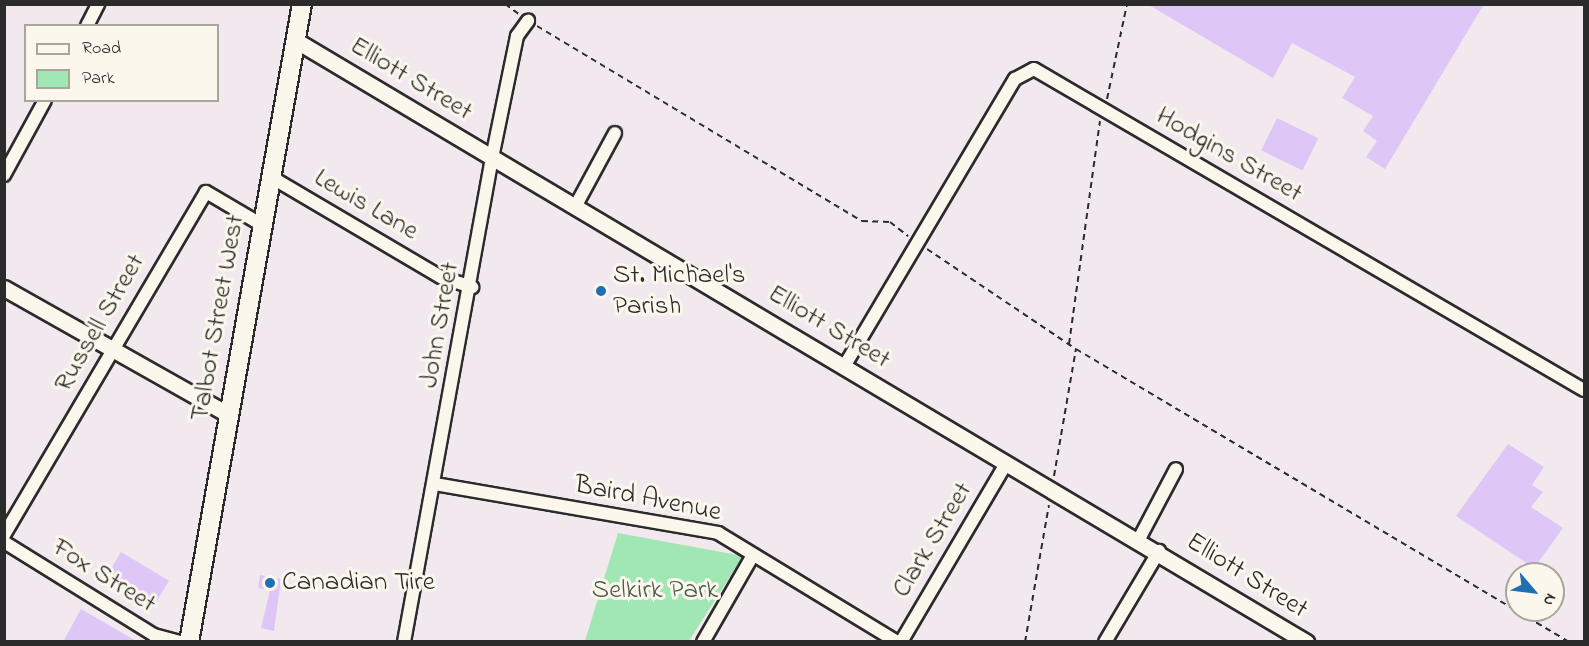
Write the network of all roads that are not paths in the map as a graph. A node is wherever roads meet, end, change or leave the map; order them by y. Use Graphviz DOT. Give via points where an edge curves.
graph roads {
  1 [pos="98,4"];
  2 [pos="302,4"];
  3 [pos="528,21"];
  4 [pos="88,24"];
  5 [pos="295,40"];
  6 [pos="44,102"];
  7 [pos="615,133"];
  8 [pos="492,158"];
  9 [pos="4,175"];
  10 [pos="271,177"];
  11 [pos="575,207"];
  12 [pos="262,225"];
  13 [pos="472,287"];
  14 [pos="4,288"];
  15 [pos="112,349"];
  16 [pos="845,365"];
  17 [pos="1584,390"];
  18 [pos="228,414"];
  19 [pos="1006,464"];
  20 [pos="1176,470"];
  21 [pos="435,484"];
  22 [pos="4,535"];
  23 [pos="1139,539"];
  24 [pos="4,542"];
  25 [pos="1159,551"];
  26 [pos="753,555"];
  27 [pos="152,638"];
  28 [pos="181,642"];
  29 [pos="189,642"];
  30 [pos="404,642"];
  31 [pos="703,642"];
  32 [pos="899,642"];
  33 [pos="1105,642"];
  34 [pos="1306,642"];
  1 -- 4 [label="street"];
  2 -- 5 [label="main road, Talbot Street West"];
  3 -- 8 [label="street, John Street" via="517,36"];
  5 -- 8 [label="street, Elliott Street"];
  5 -- 10 [label="main road, Talbot Street West"];
  6 -- 9 [label="street"];
  7 -- 11 [label="street"];
  8 -- 11 [label="street, Elliott Street"];
  8 -- 13 [label="street, John Street"];
  10 -- 12 [label="main road, Talbot Street West"];
  10 -- 13 [label="street, Lewis Lane" via="441,277"];
  11 -- 16 [label="street, Elliott Street"];
  12 -- 15 [label="street, Russell Street" via="206,192"];
  12 -- 18 [label="main road, Talbot Street West"];
  13 -- 21 [label="street, John Street"];
  14 -- 15 [label="street"];
  15 -- 18 [label="street"];
  15 -- 22 [label="street, Russell Street"];
  16 -- 17 [label="street, Hodgins Street" via="1023,71 1034,69 1061,80 1105,112"];
  16 -- 19 [label="street, Elliott Street"];
  18 -- 29 [label="main road, Talbot Street West"];
  19 -- 23 [label="street, Elliott Street"];
  19 -- 32 [label="street, Clark Street"];
  20 -- 23 [label="street"];
  21 -- 26 [label="street, Baird Avenue" via="718,533"];
  21 -- 30 [label="street, John Street"];
  23 -- 25 [label="street, Elliott Street"];
  24 -- 27 [label="street, Fox Street"];
  25 -- 33 [label="street"];
  25 -- 34 [label="street, Elliott Street"];
  26 -- 31 [label="street"];
  26 -- 32 [label="street, Baird Avenue"];
  27 -- 28 [label="street, Fox Street"];
}
